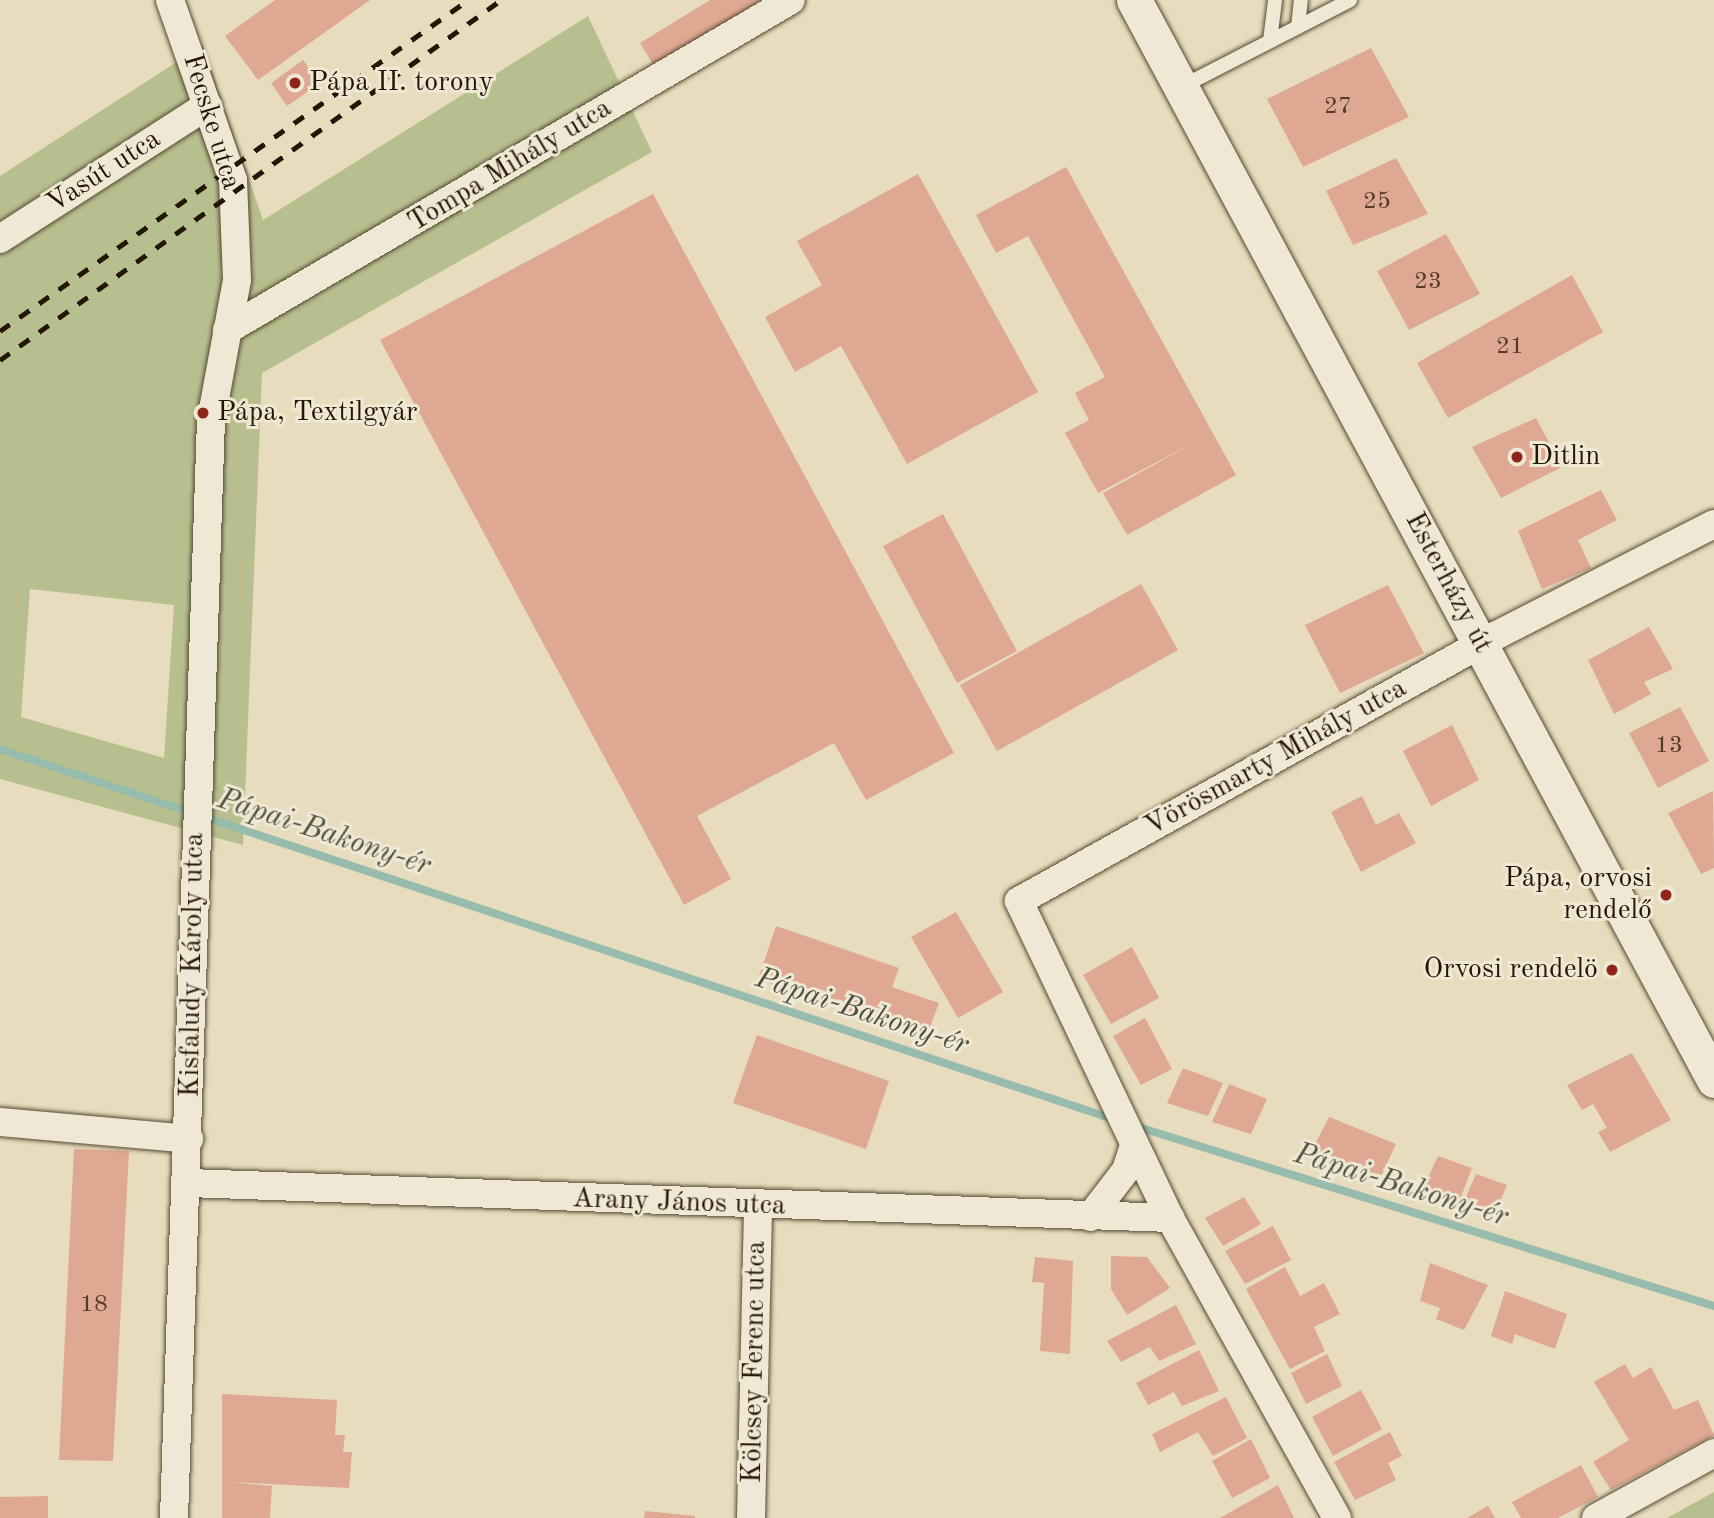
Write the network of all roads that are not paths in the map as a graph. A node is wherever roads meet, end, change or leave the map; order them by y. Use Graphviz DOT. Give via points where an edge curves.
graph roads {
  1 [pos="170,0"];
  2 [pos="791,0"];
  3 [pos="1134,0"];
  4 [pos="1275,0"];
  5 [pos="1301,0"];
  6 [pos="1350,0"];
  7 [pos="1323,7"];
  8 [pos="1298,27"];
  9 [pos="1270,41"];
  10 [pos="1181,87"];
  11 [pos="208,104"];
  12 [pos="0,239"];
  13 [pos="227,330"];
  14 [pos="1714,524"];
  15 [pos="1480,644"];
  16 [pos="1714,1080"];
  17 [pos="0,1122"];
  18 [pos="189,1139"];
  19 [pos="1134,1146"];
  20 [pos="188,1183"];
  21 [pos="758,1206"];
  22 [pos="1090,1217"];
  23 [pos="1170,1218"];
  24 [pos="1714,1452"];
  25 [pos="174,1518"];
  26 [pos="751,1518"];
  27 [pos="1337,1518"];
  28 [pos="1596,1518"];
  1 -- 11 [label="street, Fecske utca"];
  2 -- 13 [label="street, Tompa Mihály utca"];
  3 -- 10 [label="street, Esterházy út"];
  4 -- 9 [label="lane"];
  5 -- 8 [label="lane"];
  6 -- 7 [label="lane"];
  7 -- 8 [label="lane"];
  8 -- 9 [label="lane"];
  9 -- 10 [label="lane"];
  10 -- 15 [label="street, Esterházy út"];
  11 -- 12 [label="street, Vasút utca"];
  11 -- 13 [label="street, Fecske utca" via="235,190 237,280"];
  13 -- 18 [label="street, Kisfaludy Károly utca" via="211,420"];
  14 -- 15 [label="street, Vörösmarty Mihály utca"];
  15 -- 16 [label="street, Esterházy út"];
  15 -- 19 [label="street, Vörösmarty Mihály utca" via="1019,901"];
  17 -- 18 [label="street"];
  18 -- 20 [label="street, Kisfaludy Károly utca"];
  19 -- 22 [label="street" via="1126,1170"];
  19 -- 23 [label="street"];
  20 -- 21 [label="street, Arany János utca"];
  20 -- 25 [label="street, Kisfaludy Károly utca"];
  21 -- 22 [label="street, Arany János utca"];
  21 -- 26 [label="street, Kölcsey Ferenc utca"];
  22 -- 23 [label="street, Arany János utca"];
  23 -- 27 [label="street"];
  24 -- 28 [label="street"];
}
